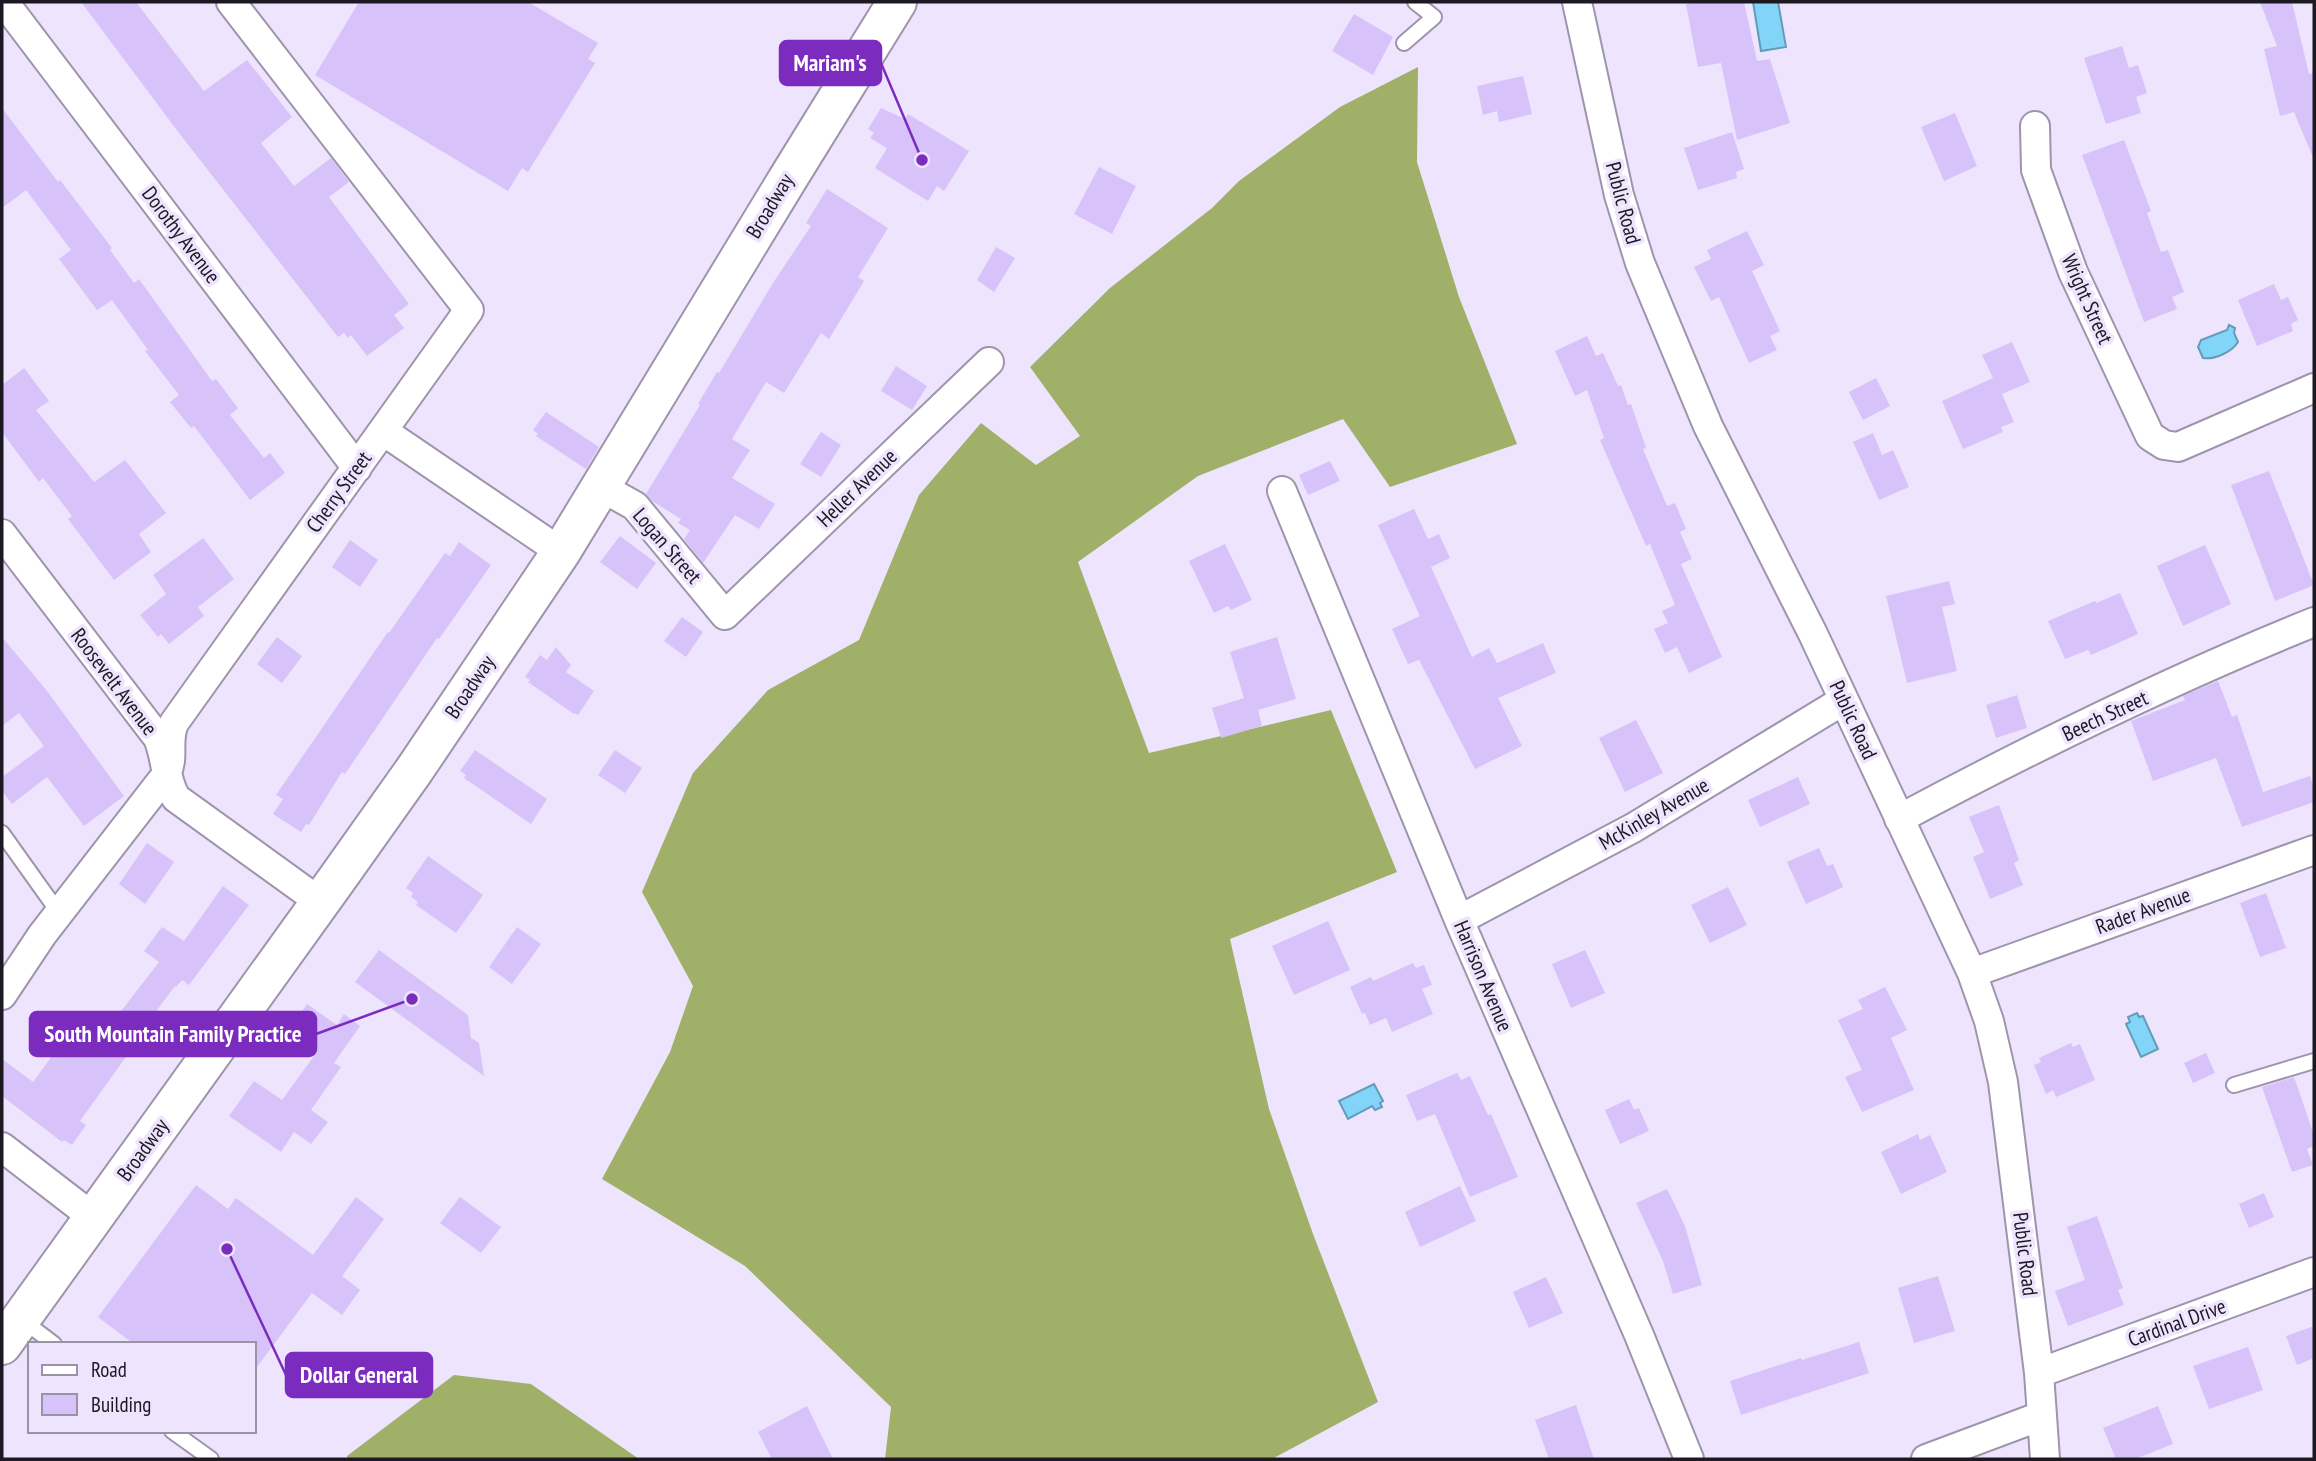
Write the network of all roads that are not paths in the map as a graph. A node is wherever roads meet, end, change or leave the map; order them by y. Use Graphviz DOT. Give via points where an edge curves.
graph roads {
  1 [pos="4,2"];
  2 [pos="231,2"];
  3 [pos="897,2"];
  4 [pos="1415,2"];
  5 [pos="1577,2"];
  6 [pos="1404,43"];
  7 [pos="2035,127"];
  8 [pos="989,362"];
  9 [pos="2314,388"];
  10 [pos="383,431"];
  11 [pos="357,468"];
  12 [pos="601,487"];
  13 [pos="1282,491"];
  14 [pos="2,534"];
  15 [pos="561,552"];
  16 [pos="725,615"];
  17 [pos="2314,622"];
  18 [pos="1844,700"];
  19 [pos="166,775"];
  20 [pos="1899,819"];
  21 [pos="2,833"];
  22 [pos="2314,850"];
  23 [pos="320,902"];
  24 [pos="59,913"];
  25 [pos="1459,920"];
  26 [pos="1972,972"];
  27 [pos="2,995"];
  28 [pos="2314,1061"];
  29 [pos="2234,1085"];
  30 [pos="2,1147"];
  31 [pos="94,1218"];
  32 [pos="2314,1272"];
  33 [pos="11,1332"];
  34 [pos="47,1342"];
  35 [pos="2039,1373"];
  36 [pos="2041,1416"];
  37 [pos="175,1433"];
  38 [pos="211,1459"];
  39 [pos="1689,1459"];
  40 [pos="1926,1459"];
  41 [pos="2045,1459"];
  1 -- 11 [label="street, Dorothy Avenue"];
  2 -- 10 [label="street, Cherry Street" via="469,310"];
  3 -- 12 [label="main road, Broadway"];
  4 -- 6 [label="lane" via="1434,17"];
  5 -- 18 [label="street, Public Road" via="1619,195 1640,263 1708,426"];
  7 -- 9 [label="street, Wright Street" via="2036,170 2073,272 2150,436 2178,447"];
  8 -- 16 [label="street, Heller Avenue"];
  10 -- 11 [label="street, Cherry Street"];
  10 -- 15 [label="street"];
  11 -- 19 [label="street, Cherry Street" via="174,723 169,735 172,763"];
  12 -- 15 [label="main road, Broadway"];
  12 -- 16 [label="street, Logan Street" via="635,506"];
  13 -- 25 [label="street, Harrison Avenue"];
  14 -- 19 [label="street, Roosevelt Avenue" via="158,738"];
  15 -- 23 [label="main road, Broadway"];
  17 -- 20 [label="street, Beech Street" via="2017,757"];
  18 -- 20 [label="street, Public Road"];
  18 -- 25 [label="street, McKinley Avenue" via="1633,828"];
  19 -- 23 [label="street, Roosevelt Avenue" via="176,798"];
  19 -- 24 [label="street"];
  20 -- 26 [label="street, Public Road"];
  21 -- 24 [label="lane"];
  22 -- 26 [label="street, Rader Avenue"];
  23 -- 31 [label="main road, Broadway"];
  24 -- 27 [label="street"];
  25 -- 39 [label="street, Harrison Avenue"];
  26 -- 35 [label="street, Public Road" via="2003,1082"];
  28 -- 29 [label="lane"];
  30 -- 31 [label="street"];
  31 -- 33 [label="main road, Broadway"];
  32 -- 35 [label="street, Cardinal Drive"];
  33 -- 34 [label="lane"];
  35 -- 36 [label="street, Public Road"];
  36 -- 40 [label="street"];
  36 -- 41 [label="street, Public Road"];
  37 -- 38 [label="lane"];
}
